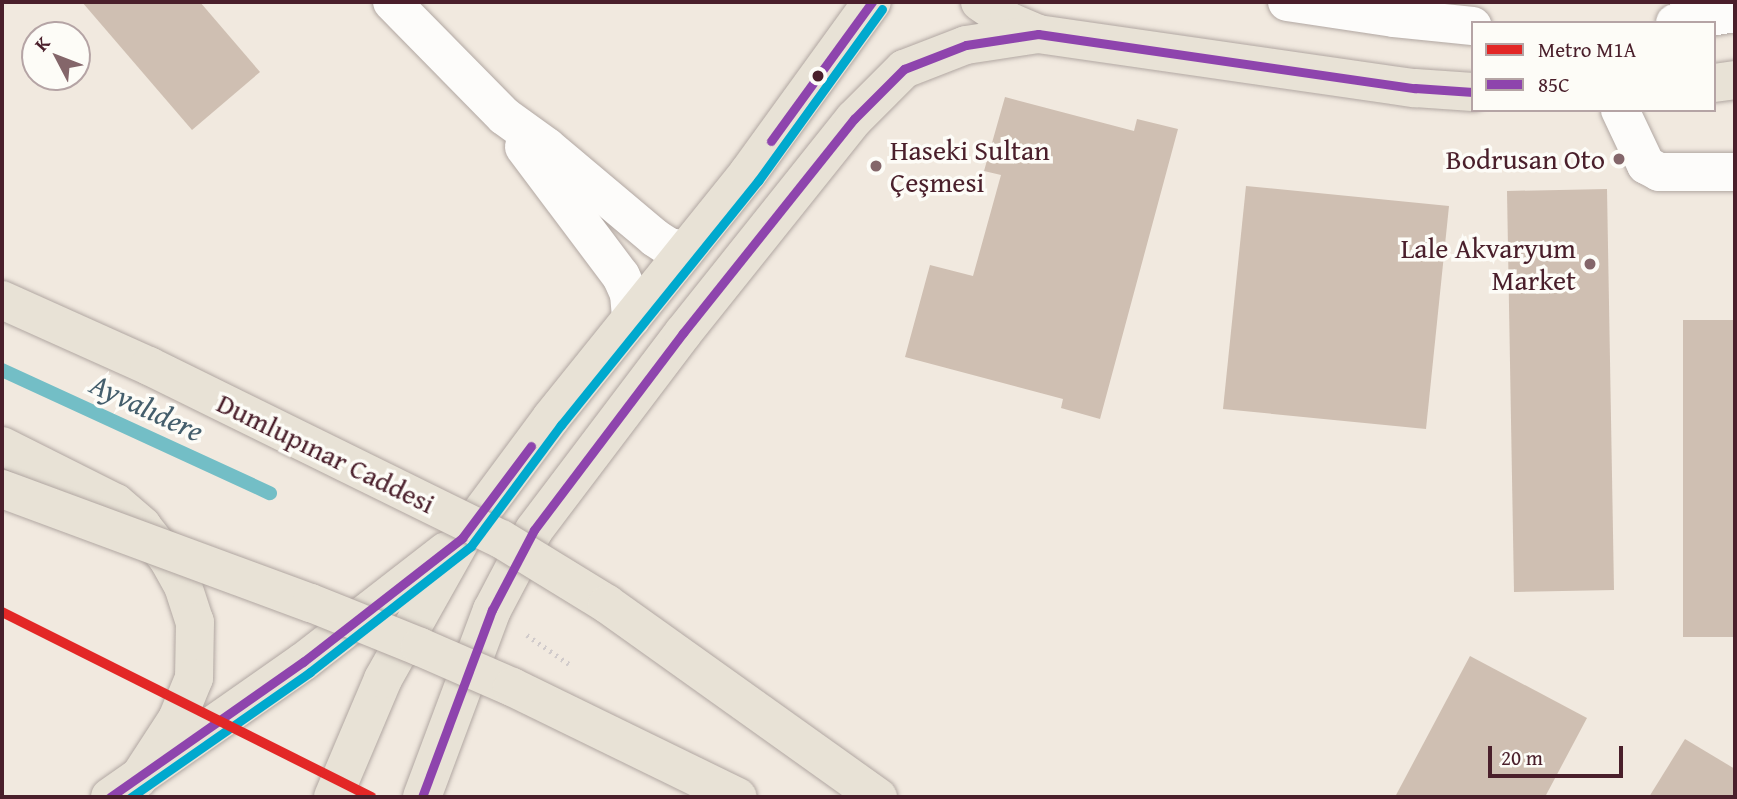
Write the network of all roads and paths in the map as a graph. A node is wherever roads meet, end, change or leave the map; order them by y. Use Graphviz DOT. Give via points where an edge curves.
graph roads {
  1 [pos="392,2"];
  2 [pos="872,2"];
  3 [pos="980,2"];
  4 [pos="1287,2"];
  5 [pos="1735,13"];
  6 [pos="1687,21"];
  7 [pos="1471,26"];
  8 [pos="1038,34"];
  9 [pos="1735,80"];
  10 [pos="1716,83"];
  11 [pos="1471,92"];
  12 [pos="1620,112"];
  13 [pos="504,116"];
  14 [pos="1735,172"];
  15 [pos="686,250"];
  16 [pos="2,300"];
  17 [pos="631,319"];
  18 [pos="2,446"];
  19 [pos="2,489"];
  20 [pos="462,538"];
  21 [pos="124,788"];
  22 [pos="333,797"];
  23 [pos="422,797"];
  24 [pos="738,797"];
  25 [pos="878,797"];
  1 -- 13 [label="street"];
  2 -- 15 [label="main road"];
  3 -- 8 [label="main road"];
  4 -- 7 [label="street"];
  5 -- 6 [label="street"];
  8 -- 11 [label="main road" via="1415,88"];
  8 -- 23 [label="main road" via="967,45 919,61 904,69 855,119 675,343 534,530 492,610"];
  9 -- 10 [label="main road"];
  12 -- 14 [label="street" via="1646,165 1659,172"];
  13 -- 15 [label="street" via="655,238"];
  13 -- 17 [label="street" via="621,276 629,294"];
  15 -- 17 [label="main road"];
  16 -- 25 [label="main road, Dumlupınar Caddesi, bridge" via="149,366 501,539 607,604"];
  17 -- 20 [label="main road"];
  18 -- 21 [label="main road" via="116,503 142,526 183,586 195,622 194,678 177,719"];
  19 -- 24 [label="main road, bridge" via="420,647"];
  20 -- 21 [label="main road" via="303,662"];
  20 -- 22 [label="main road" via="383,679"];
}
